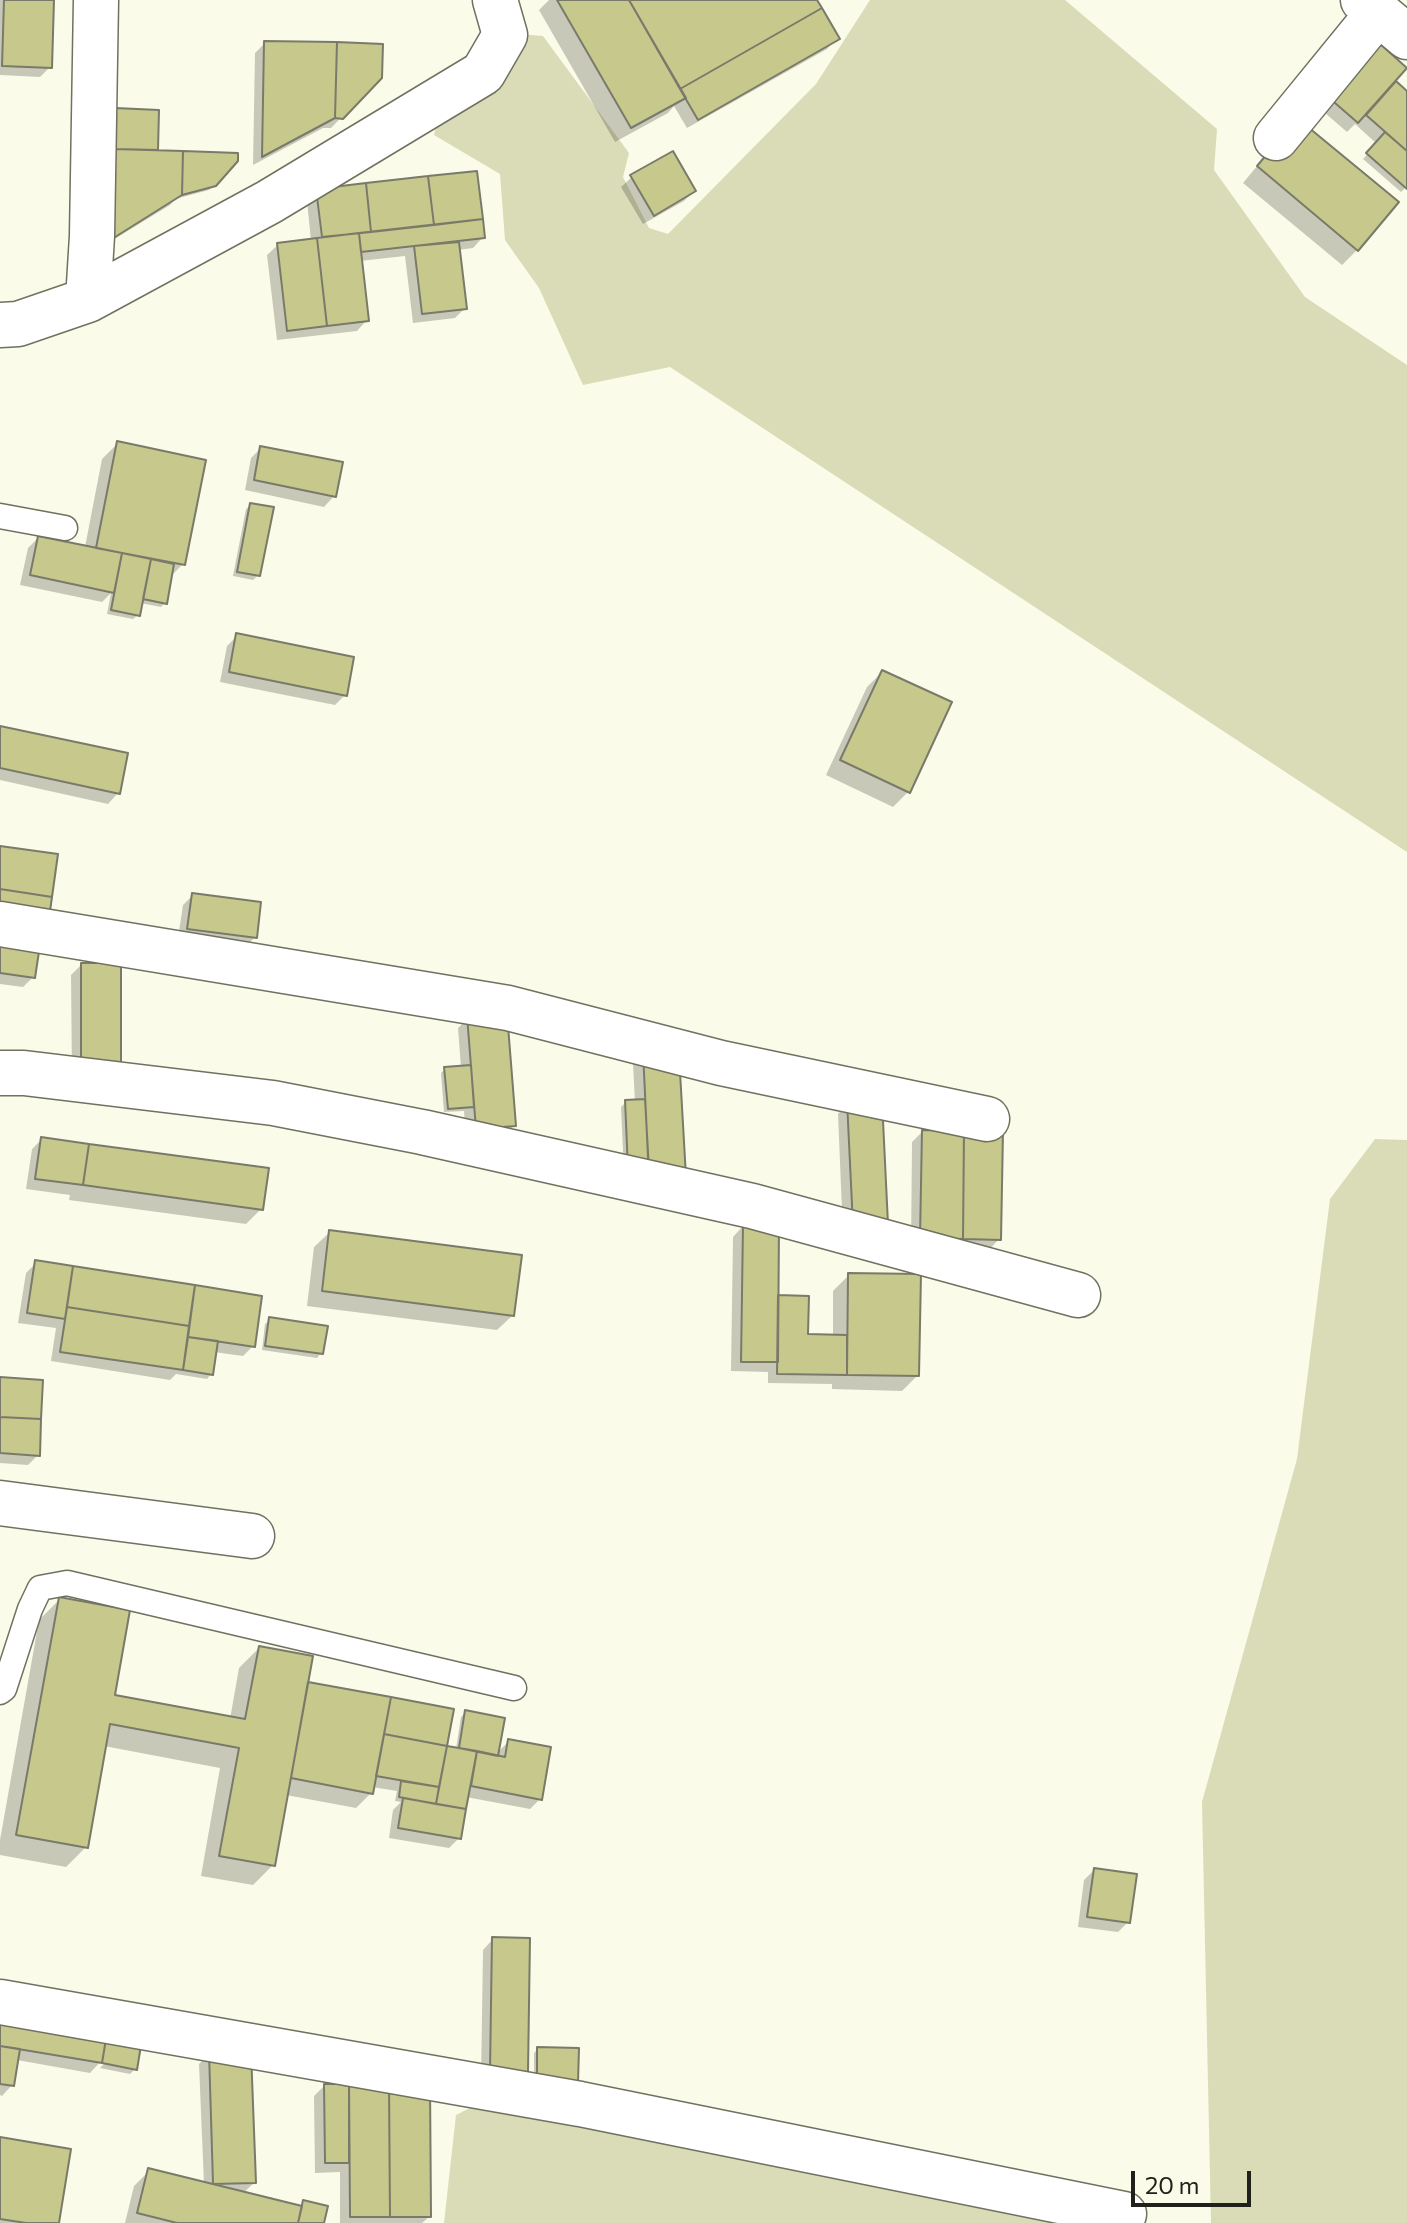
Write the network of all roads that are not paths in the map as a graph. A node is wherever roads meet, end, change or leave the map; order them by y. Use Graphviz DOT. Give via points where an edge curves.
graph roads {
  1 [pos="96,0"];
  2 [pos="495,0"];
  3 [pos="1382,17"];
  4 [pos="1276,138"];
  5 [pos="88,300"];
  6 [pos="0,325"];
  7 [pos="0,516"];
  8 [pos="65,528"];
  9 [pos="0,924"];
  10 [pos="0,1073"];
  11 [pos="987,1119"];
  12 [pos="1078,1295"];
  13 [pos="0,1503"];
  14 [pos="252,1536"];
  15 [pos="514,1688"];
  16 [pos="0,1692"];
  17 [pos="0,2002"];
  18 [pos="1124,2214"];
  1 -- 5 [label="street"];
  2 -- 5 [label="street" via="505,35 483,73 269,202"];
  3 -- 4 [label="street"];
  5 -- 6 [label="street"];
  7 -- 8 [label="lane"];
  9 -- 11 [label="street" via="508,1008 721,1063"];
  10 -- 12 [label="street" via="273,1103 422,1132 752,1206"];
  13 -- 14 [label="street"];
  15 -- 16 [label="lane" via="67,1583 40,1588"];
  17 -- 18 [label="street" via="580,2104"];
}
